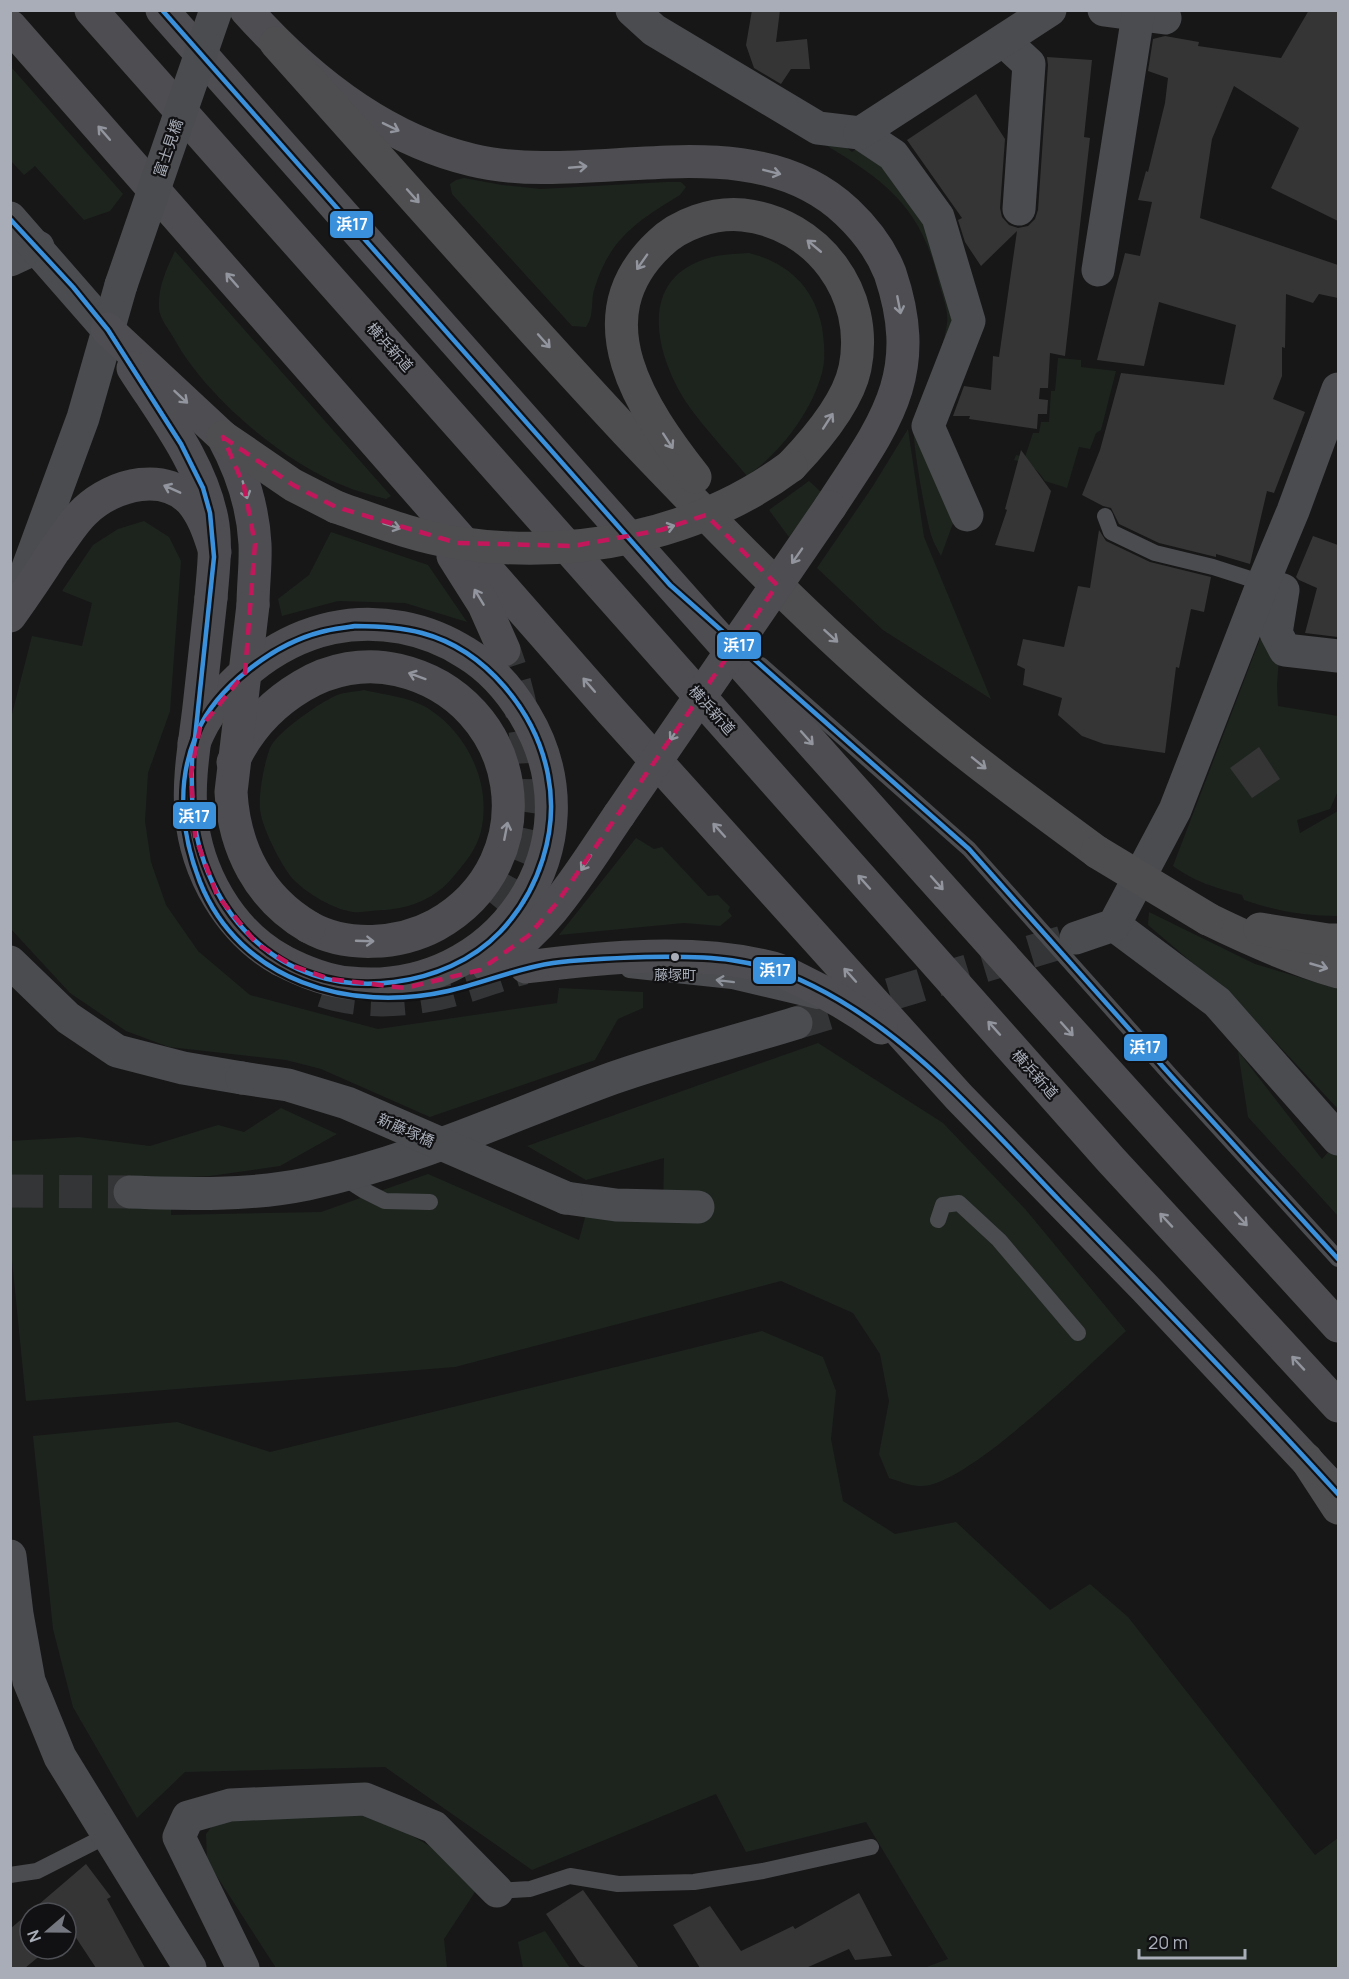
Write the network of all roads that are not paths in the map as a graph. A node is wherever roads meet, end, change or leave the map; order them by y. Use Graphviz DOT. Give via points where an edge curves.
graph roads {
  1 [pos="91,10"];
  2 [pos="162,10"];
  3 [pos="216,10"];
  4 [pos="246,10"];
  5 [pos="632,10"];
  6 [pos="1050,10"];
  7 [pos="1104,10"];
  8 [pos="10,26"];
  9 [pos="1004,41"];
  10 [pos="276,43"];
  11 [pos="860,133"];
  12 [pos="1019,209"];
  13 [pos="10,218"];
  14 [pos="24,254"];
  15 [pos="1098,270"];
  16 [pos="271,324"];
  17 [pos="107,329"];
  18 [pos="1338,389"];
  19 [pos="223,436"];
  20 [pos="968,514"];
  21 [pos="1105,516"];
  22 [pos="214,552"];
  23 [pos="1263,582"];
  24 [pos="670,585"];
  25 [pos="788,597"];
  26 [pos="10,616"];
  27 [pos="504,650"];
  28 [pos="1338,656"];
  29 [pos="1208,919"];
  30 [pos="1114,925"];
  31 [pos="1076,938"];
  32 [pos="1338,940"];
  33 [pos="291,948"];
  34 [pos="10,962"];
  35 [pos="526,967"];
  36 [pos="1338,972"];
  37 [pos="348,983"];
  38 [pos="796,1023"];
  39 [pos="959,1097"];
  40 [pos="1338,1139"];
  41 [pos="340,1176"];
  42 [pos="130,1192"];
  43 [pos="430,1202"];
  44 [pos="698,1207"];
  45 [pos="938,1220"];
  46 [pos="1338,1259"];
  47 [pos="1338,1326"];
  48 [pos="1078,1333"];
  49 [pos="1338,1406"];
  50 [pos="1306,1459"];
  51 [pos="1338,1494"];
  52 [pos="1338,1508"];
  53 [pos="10,1556"];
  54 [pos="108,1835"];
  55 [pos="871,1847"];
  56 [pos="10,1875"];
  57 [pos="497,1891"];
  58 [pos="190,1968"];
  59 [pos="243,1968"];
  49 -- 1 [label="highway, 横浜新道, one-way" via="1111,1160"];
  2 -- 24 [label="highway"];
  3 -- 17 [label="street, 富士見橋, bridge"];
  4 -- 10 [label="highway"];
  5 -- 11 [label="street" via="654,30 818,128"];
  6 -- 9 [label="street"];
  7 -- 15 [label="street" via="1151,16"];
  16 -- 8 [label="highway, one-way"];
  9 -- 11 [label="street"];
  9 -- 12 [label="street" via="1029,64"];
  10 -- 25 [label="highway, one-way" via="584,386"];
  10 -- 37 [label="highway, one-way, bridge" via="379,122 440,151 471,160 533,169 676,160 741,166 806,182 833,199 874,242 898,297 903,324 900,380 888,413 867,450 556,904 528,936 498,960 462,977 424,986 387,988"];
  11 -- 20 [label="street" via="893,155 938,217 969,321 928,426"];
  13 -- 14 [label="street"];
  14 -- 17 [label="street"];
  27 -- 16 [label="highway, one-way" via="484,605 443,542"];
  39 -- 16 [label="highway, one-way" via="612,712"];
  17 -- 19 [label="highway, one-way"];
  17 -- 22 [label="highway" via="194,467 213,521"];
  17 -- 26 [label="street, 富士見橋" via="83,418"];
  18 -- 23 [label="street"];
  19 -- 25 [label="highway, one-way, bridge" via="293,485 336,507 457,543 493,547 573,546 661,530 702,517 764,486 791,466 831,418 855,369 858,341 854,311 834,266 795,231 768,220 740,215 712,218 665,238 646,256 632,278 622,305 621,332 637,387 671,446"];
  19 -- 33 [label="highway, one-way, bridge" via="235,459 252,514 255,544 253,605 231,792 232,813 244,854 260,883 280,907"];
  21 -- 23 [label="lane" via="1111,532 1155,553"];
  22 -- 26 [label="highway, one-way" via="206,524 194,504 178,490 160,484 120,488 84,511"];
  22 -- 33 [label="highway, bridge" via="191,774 195,836 207,875 228,913 257,944"];
  23 -- 28 [label="street" via="1283,590 1276,633 1286,650"];
  23 -- 30 [label="street" via="1175,810"];
  24 -- 46 [label="lane" via="969,849"];
  24 -- 47 [label="highway, one-way"];
  25 -- 29 [label="highway, one-way, bridge" via="908,706 1016,793 1097,852"];
  29 -- 32 [label="highway"];
  29 -- 36 [label="highway, one-way" via="1262,945"];
  30 -- 31 [label="street"];
  30 -- 40 [label="street" via="1217,1002"];
  33 -- 33 [label="highway, one-way" via="333,937 372,941 413,934 450,916 492,871 507,825 509,795 505,773 489,735 476,717 427,679 368,666 327,674 278,702 240,746 225,797 229,840 248,885 276,918"];
  33 -- 37 [label="highway" via="311,973"];
  33 -- 37 [label="highway" via="253,954 224,924 198,878 183,812 186,770 200,728 235,682 268,655 306,637 342,626 381,624 440,639 491,672 518,703 541,746 548,769 549,837 524,901 497,935 481,948 424,977 386,984"];
  34 -- 44 [label="street, 新藤塚橋, bridge" via="68,1018 117,1051 183,1068 288,1085 347,1103 566,1198"];
  39 -- 35 [label="highway, one-way" via="863,1015 775,968 716,957 636,958"];
  38 -- 41 [label="street" via="614,1078 421,1152"];
  39 -- 50 [label="highway"];
  41 -- 42 [label="street" via="306,1184 208,1195"];
  41 -- 43 [label="lane" via="385,1201"];
  45 -- 48 [label="lane" via="943,1205 958,1203 999,1240"];
  50 -- 51 [label="highway"];
  50 -- 52 [label="highway"];
  53 -- 54 [label="street" via="29,1681 60,1757"];
  54 -- 56 [label="lane" via="37,1871"];
  54 -- 58 [label="street"];
  55 -- 57 [label="lane" via="694,1882 618,1884 570,1876 530,1889"];
  57 -- 59 [label="street" via="434,1827 365,1799 230,1805 188,1817 179,1837"];
}
